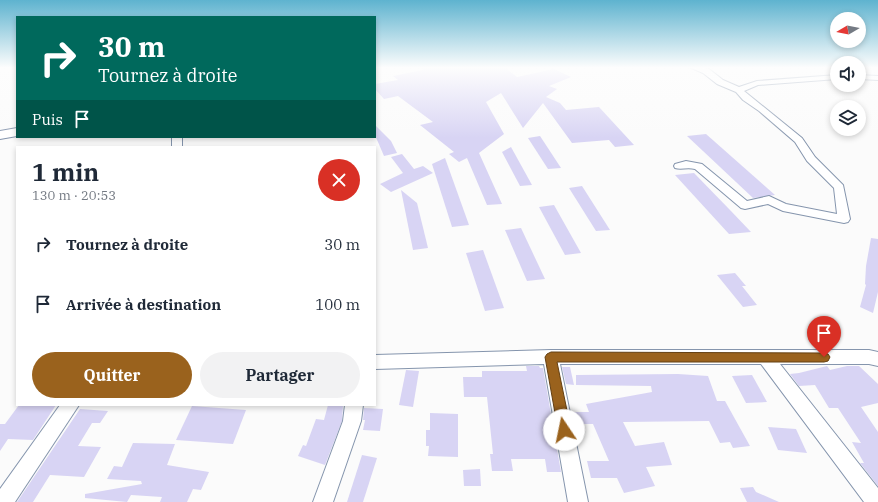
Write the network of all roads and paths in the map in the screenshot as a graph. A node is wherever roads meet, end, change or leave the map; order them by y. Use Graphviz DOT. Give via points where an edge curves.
graph roads {
  1 [pos="739,90"];
  2 [pos="16,132"];
  3 [pos="0,135"];
  4 [pos="679,166"];
  5 [pos="551,357"];
  6 [pos="765,357"];
  7 [pos="878,359"];
  8 [pos="376,362"];
  9 [pos="69,406"];
  10 [pos="354,406"];
  11 [pos="3,502"];
  12 [pos="323,502"];
  13 [pos="578,502"];
  14 [pos="876,502"];
  1 -- 4 [label="street" via="799,140 811,159 839,187 844,219 783,207 770,200 745,205 698,166"];
  2 -- 3 [label="street"];
  5 -- 6 [label="street"];
  5 -- 8 [label="street"];
  5 -- 13 [label="street"];
  6 -- 7 [label="street"];
  6 -- 14 [label="street"];
  9 -- 11 [label="street"];
  10 -- 12 [label="street" via="352,421"];
}
